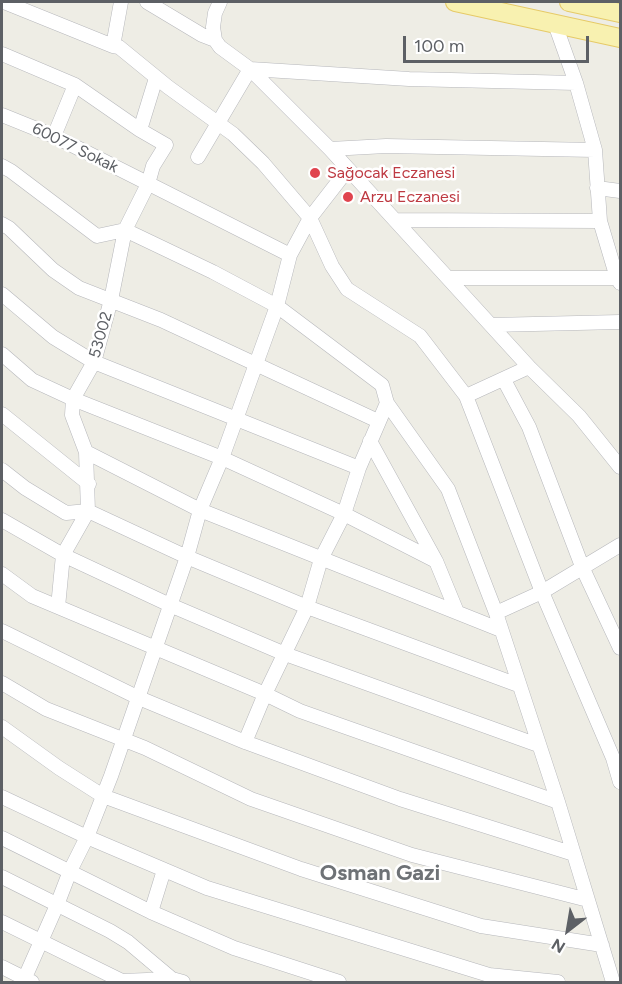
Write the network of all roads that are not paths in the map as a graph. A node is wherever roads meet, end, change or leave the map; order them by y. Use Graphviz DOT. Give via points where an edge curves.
graph roads {
  1 [pos="4,2"];
  2 [pos="121,2"];
  3 [pos="147,2"];
  4 [pos="220,2"];
  5 [pos="454,2"];
  6 [pos="569,2"];
  7 [pos="621,13"];
  8 [pos="555,24"];
  9 [pos="621,38"];
  10 [pos="215,40"];
  11 [pos="113,46"];
  12 [pos="2,54"];
  13 [pos="250,69"];
  14 [pos="156,78"];
  15 [pos="576,83"];
  16 [pos="75,85"];
  17 [pos="2,115"];
  18 [pos="218,122"];
  19 [pos="140,130"];
  20 [pos="54,136"];
  21 [pos="330,149"];
  22 [pos="595,150"];
  23 [pos="198,157"];
  24 [pos="2,166"];
  25 [pos="348,169"];
  26 [pos="148,184"];
  27 [pos="597,188"];
  28 [pos="621,191"];
  29 [pos="310,218"];
  30 [pos="396,220"];
  31 [pos="600,221"];
  32 [pos="2,224"];
  33 [pos="125,230"];
  34 [pos="290,255"];
  35 [pos="448,278"];
  36 [pos="619,281"];
  37 [pos="2,294"];
  38 [pos="111,300"];
  39 [pos="277,306"];
  40 [pos="621,322"];
  41 [pos="491,325"];
  42 [pos="2,354"];
  43 [pos="94,362"];
  44 [pos="255,363"];
  45 [pos="529,367"];
  46 [pos="504,380"];
  47 [pos="466,396"];
  48 [pos="73,399"];
  49 [pos="387,403"];
  50 [pos="2,414"];
  51 [pos="236,418"];
  52 [pos="378,421"];
  53 [pos="369,441"];
  54 [pos="86,452"];
  55 [pos="222,458"];
  56 [pos="621,467"];
  57 [pos="359,468"];
  58 [pos="2,470"];
  59 [pos="88,483"];
  60 [pos="200,510"];
  61 [pos="88,511"];
  62 [pos="344,514"];
  63 [pos="2,520"];
  64 [pos="621,545"];
  65 [pos="63,555"];
  66 [pos="187,557"];
  67 [pos="321,559"];
  68 [pos="436,561"];
  69 [pos="584,569"];
  70 [pos="2,574"];
  71 [pos="542,592"];
  72 [pos="170,605"];
  73 [pos="58,607"];
  74 [pos="307,607"];
  75 [pos="457,612"];
  76 [pos="496,613"];
  77 [pos="501,630"];
  78 [pos="2,631"];
  79 [pos="621,648"];
  80 [pos="154,649"];
  81 [pos="285,654"];
  82 [pos="2,684"];
  83 [pos="518,685"];
  84 [pos="265,694"];
  85 [pos="139,698"];
  86 [pos="2,727"];
  87 [pos="124,741"];
  88 [pos="245,742"];
  89 [pos="538,744"];
  90 [pos="621,782"];
  91 [pos="103,796"];
  92 [pos="2,797"];
  93 [pos="558,802"];
  94 [pos="87,837"];
  95 [pos="2,838"];
  96 [pos="574,854"];
  97 [pos="164,870"];
  98 [pos="70,871"];
  99 [pos="2,877"];
  100 [pos="588,900"];
  101 [pos="57,905"];
  102 [pos="151,912"];
  103 [pos="2,922"];
  104 [pos="39,942"];
  105 [pos="602,945"];
  106 [pos="2,967"];
  107 [pos="26,981"];
  108 [pos="178,981"];
  109 [pos="339,982"];
  110 [pos="558,982"];
  111 [pos="613,982"];
  1 -- 11 [label="street"];
  2 -- 11 [label="street"];
  3 -- 10 [label="street"];
  4 -- 10 [label="street" via="213,27"];
  5 -- 8 [label="main road"];
  6 -- 7 [label="main road"];
  8 -- 9 [label="main road"];
  8 -- 15 [label="street"];
  10 -- 13 [label="street"];
  11 -- 14 [label="street"];
  12 -- 16 [label="street"];
  13 -- 15 [label="street" via="408,79"];
  13 -- 18 [label="street"];
  13 -- 21 [label="street"];
  14 -- 18 [label="street"];
  14 -- 19 [label="street"];
  15 -- 22 [label="street"];
  16 -- 19 [label="street"];
  16 -- 20 [label="street"];
  17 -- 20 [label="street, 60077 Sokak"];
  18 -- 23 [label="street"];
  18 -- 29 [label="street" via="263,163"];
  19 -- 26 [label="street, 53002" via="166,145 153,166"];
  20 -- 26 [label="street, 60077 Sokak"];
  21 -- 22 [label="street" via="386,146"];
  21 -- 25 [label="street"];
  22 -- 27 [label="street"];
  24 -- 33 [label="street" via="97,236"];
  25 -- 29 [label="street"];
  25 -- 30 [label="street"];
  26 -- 33 [label="street, 53002"];
  26 -- 34 [label="street, 60077 Sokak"];
  27 -- 28 [label="street"];
  27 -- 31 [label="street"];
  29 -- 34 [label="street"];
  29 -- 47 [label="street" via="347,289 420,336"];
  30 -- 31 [label="street"];
  30 -- 35 [label="street"];
  31 -- 36 [label="street"];
  32 -- 38 [label="street" via="53,270 79,288"];
  33 -- 38 [label="street, 53002"];
  33 -- 39 [label="street"];
  34 -- 39 [label="street"];
  35 -- 36 [label="street"];
  35 -- 41 [label="street"];
  37 -- 43 [label="street" via="53,337"];
  38 -- 43 [label="street, 53002"];
  38 -- 44 [label="street"];
  39 -- 44 [label="street"];
  39 -- 49 [label="street" via="382,385"];
  40 -- 41 [label="street"];
  41 -- 45 [label="street"];
  42 -- 48 [label="street" via="32,380"];
  43 -- 48 [label="street, 53002"];
  43 -- 51 [label="street"];
  44 -- 51 [label="street"];
  44 -- 52 [label="street"];
  45 -- 46 [label="street"];
  45 -- 56 [label="street" via="579,416"];
  46 -- 47 [label="street"];
  46 -- 69 [label="street" via="529,427"];
  47 -- 71 [label="street"];
  48 -- 54 [label="street" via="72,415"];
  48 -- 55 [label="street"];
  49 -- 52 [label="street"];
  49 -- 76 [label="street" via="448,489"];
  50 -- 59 [label="street"];
  51 -- 55 [label="street"];
  51 -- 57 [label="street"];
  52 -- 53 [label="street"];
  53 -- 57 [label="street"];
  53 -- 68 [label="street"];
  54 -- 59 [label="street"];
  54 -- 60 [label="street"];
  55 -- 60 [label="street"];
  55 -- 62 [label="street"];
  57 -- 62 [label="street"];
  58 -- 61 [label="street" via="66,513"];
  59 -- 61 [label="street"];
  60 -- 66 [label="street"];
  60 -- 67 [label="street"];
  61 -- 65 [label="street"];
  61 -- 66 [label="street"];
  62 -- 67 [label="street"];
  62 -- 68 [label="street"];
  63 -- 65 [label="street"];
  64 -- 69 [label="street"];
  65 -- 72 [label="street"];
  65 -- 73 [label="street"];
  66 -- 72 [label="street"];
  66 -- 74 [label="street"];
  67 -- 74 [label="street"];
  67 -- 75 [label="street"];
  68 -- 75 [label="street"];
  69 -- 71 [label="street"];
  69 -- 79 [label="street"];
  70 -- 73 [label="street" via="32,596"];
  71 -- 76 [label="street"];
  71 -- 90 [label="street"];
  72 -- 80 [label="street"];
  72 -- 81 [label="street"];
  73 -- 80 [label="street"];
  74 -- 81 [label="street"];
  74 -- 83 [label="street"];
  75 -- 77 [label="street"];
  76 -- 77 [label="street"];
  77 -- 83 [label="street"];
  78 -- 85 [label="street"];
  80 -- 84 [label="street"];
  80 -- 85 [label="street"];
  81 -- 84 [label="street"];
  81 -- 89 [label="street"];
  82 -- 87 [label="street" via="46,709"];
  83 -- 89 [label="street"];
  84 -- 88 [label="street"];
  84 -- 93 [label="street" via="300,711"];
  85 -- 87 [label="street"];
  85 -- 88 [label="street"];
  86 -- 91 [label="street"];
  87 -- 91 [label="street"];
  87 -- 100 [label="street" via="251,799 412,855"];
  88 -- 96 [label="street" via="400,799"];
  89 -- 93 [label="street"];
  91 -- 94 [label="street"];
  91 -- 105 [label="street" via="302,869 481,926"];
  92 -- 94 [label="street"];
  93 -- 96 [label="street"];
  94 -- 97 [label="street"];
  94 -- 98 [label="street"];
  95 -- 98 [label="street"];
  96 -- 100 [label="street"];
  97 -- 102 [label="street"];
  97 -- 110 [label="street" via="207,888 489,975"];
  98 -- 101 [label="street"];
  98 -- 102 [label="street"];
  99 -- 101 [label="street"];
  100 -- 105 [label="street"];
  101 -- 104 [label="street"];
  101 -- 108 [label="street" via="128,942"];
  102 -- 109 [label="street" via="234,948"];
  103 -- 104 [label="street"];
  104 -- 107 [label="street"];
  104 -- 108 [label="street" via="122,981"];
  105 -- 111 [label="street"];
  106 -- 107 [label="street"];
}
